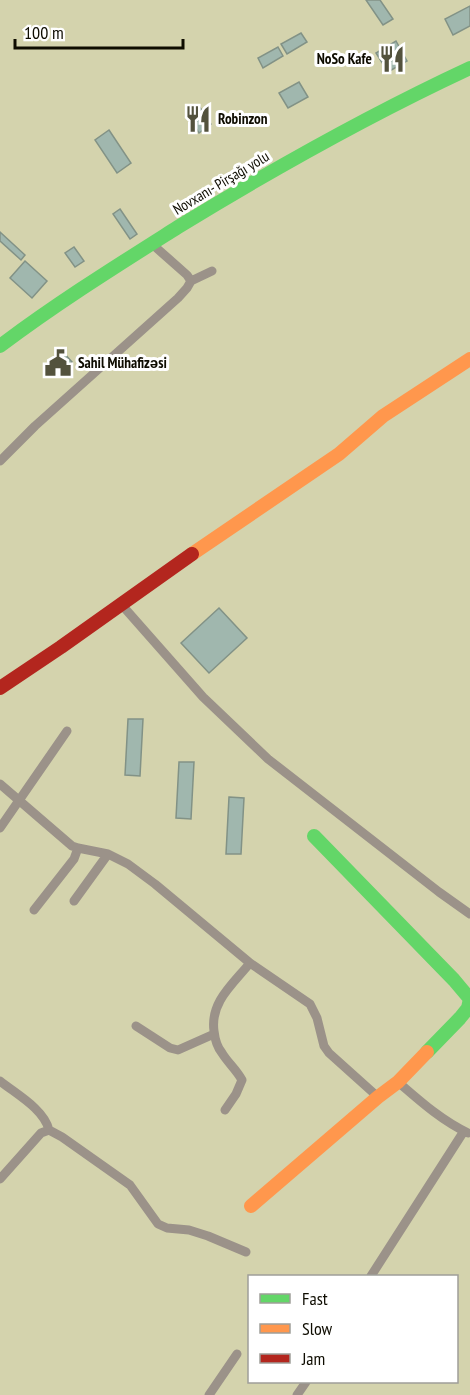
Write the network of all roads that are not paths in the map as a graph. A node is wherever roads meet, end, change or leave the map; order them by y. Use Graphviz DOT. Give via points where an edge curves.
graph roads {
  1 [pos="470,68"];
  2 [pos="152,244"];
  3 [pos="212,271"];
  4 [pos="191,282"];
  5 [pos="0,346"];
  6 [pos="470,359"];
  7 [pos="0,461"];
  8 [pos="121,604"];
  9 [pos="0,688"];
  10 [pos="67,731"];
  11 [pos="0,784"];
  12 [pos="20,801"];
  13 [pos="0,828"];
  14 [pos="314,836"];
  15 [pos="78,848"];
  16 [pos="108,854"];
  17 [pos="74,901"];
  18 [pos="34,910"];
  19 [pos="470,914"];
  20 [pos="250,963"];
  21 [pos="136,1026"];
  22 [pos="214,1034"];
  23 [pos="0,1081"];
  24 [pos="398,1082"];
  25 [pos="378,1097"];
  26 [pos="225,1110"];
  27 [pos="49,1130"];
  28 [pos="467,1132"];
  29 [pos="0,1179"];
  30 [pos="251,1206"];
  31 [pos="246,1252"];
  32 [pos="372,1275"];
  33 [pos="237,1354"];
  34 [pos="209,1395"];
  1 -- 2 [label="street, Novxanı- Pirşağı yolu" via="320,144"];
  2 -- 4 [label="street"];
  2 -- 5 [label="street, Novxanı- Pirşağı yolu"];
  3 -- 4 [label="street"];
  4 -- 7 [label="street"];
  6 -- 8 [label="street" via="383,416 339,454"];
  8 -- 9 [label="street"];
  8 -- 19 [label="street" via="203,697 268,759"];
  10 -- 12 [label="street"];
  11 -- 12 [label="street"];
  12 -- 13 [label="street"];
  12 -- 15 [label="street"];
  14 -- 24 [label="street" via="470,999 460,1018"];
  15 -- 16 [label="street"];
  15 -- 18 [label="street" via="75,859"];
  16 -- 17 [label="street"];
  16 -- 20 [label="street" via="155,884"];
  20 -- 22 [label="street" via="220,999"];
  20 -- 25 [label="street" via="310,1004 329,1053"];
  21 -- 22 [label="street" via="178,1050"];
  22 -- 26 [label="street" via="221,1053 242,1080"];
  23 -- 27 [label="street" via="42,1114"];
  24 -- 25 [label="street"];
  24 -- 28 [label="street" via="425,1106"];
  25 -- 30 [label="street"];
  27 -- 29 [label="street" via="41,1132"];
  27 -- 31 [label="street" via="130,1185 158,1224 208,1236"];
  28 -- 32 [label="street"];
  33 -- 34 [label="street"];
}
